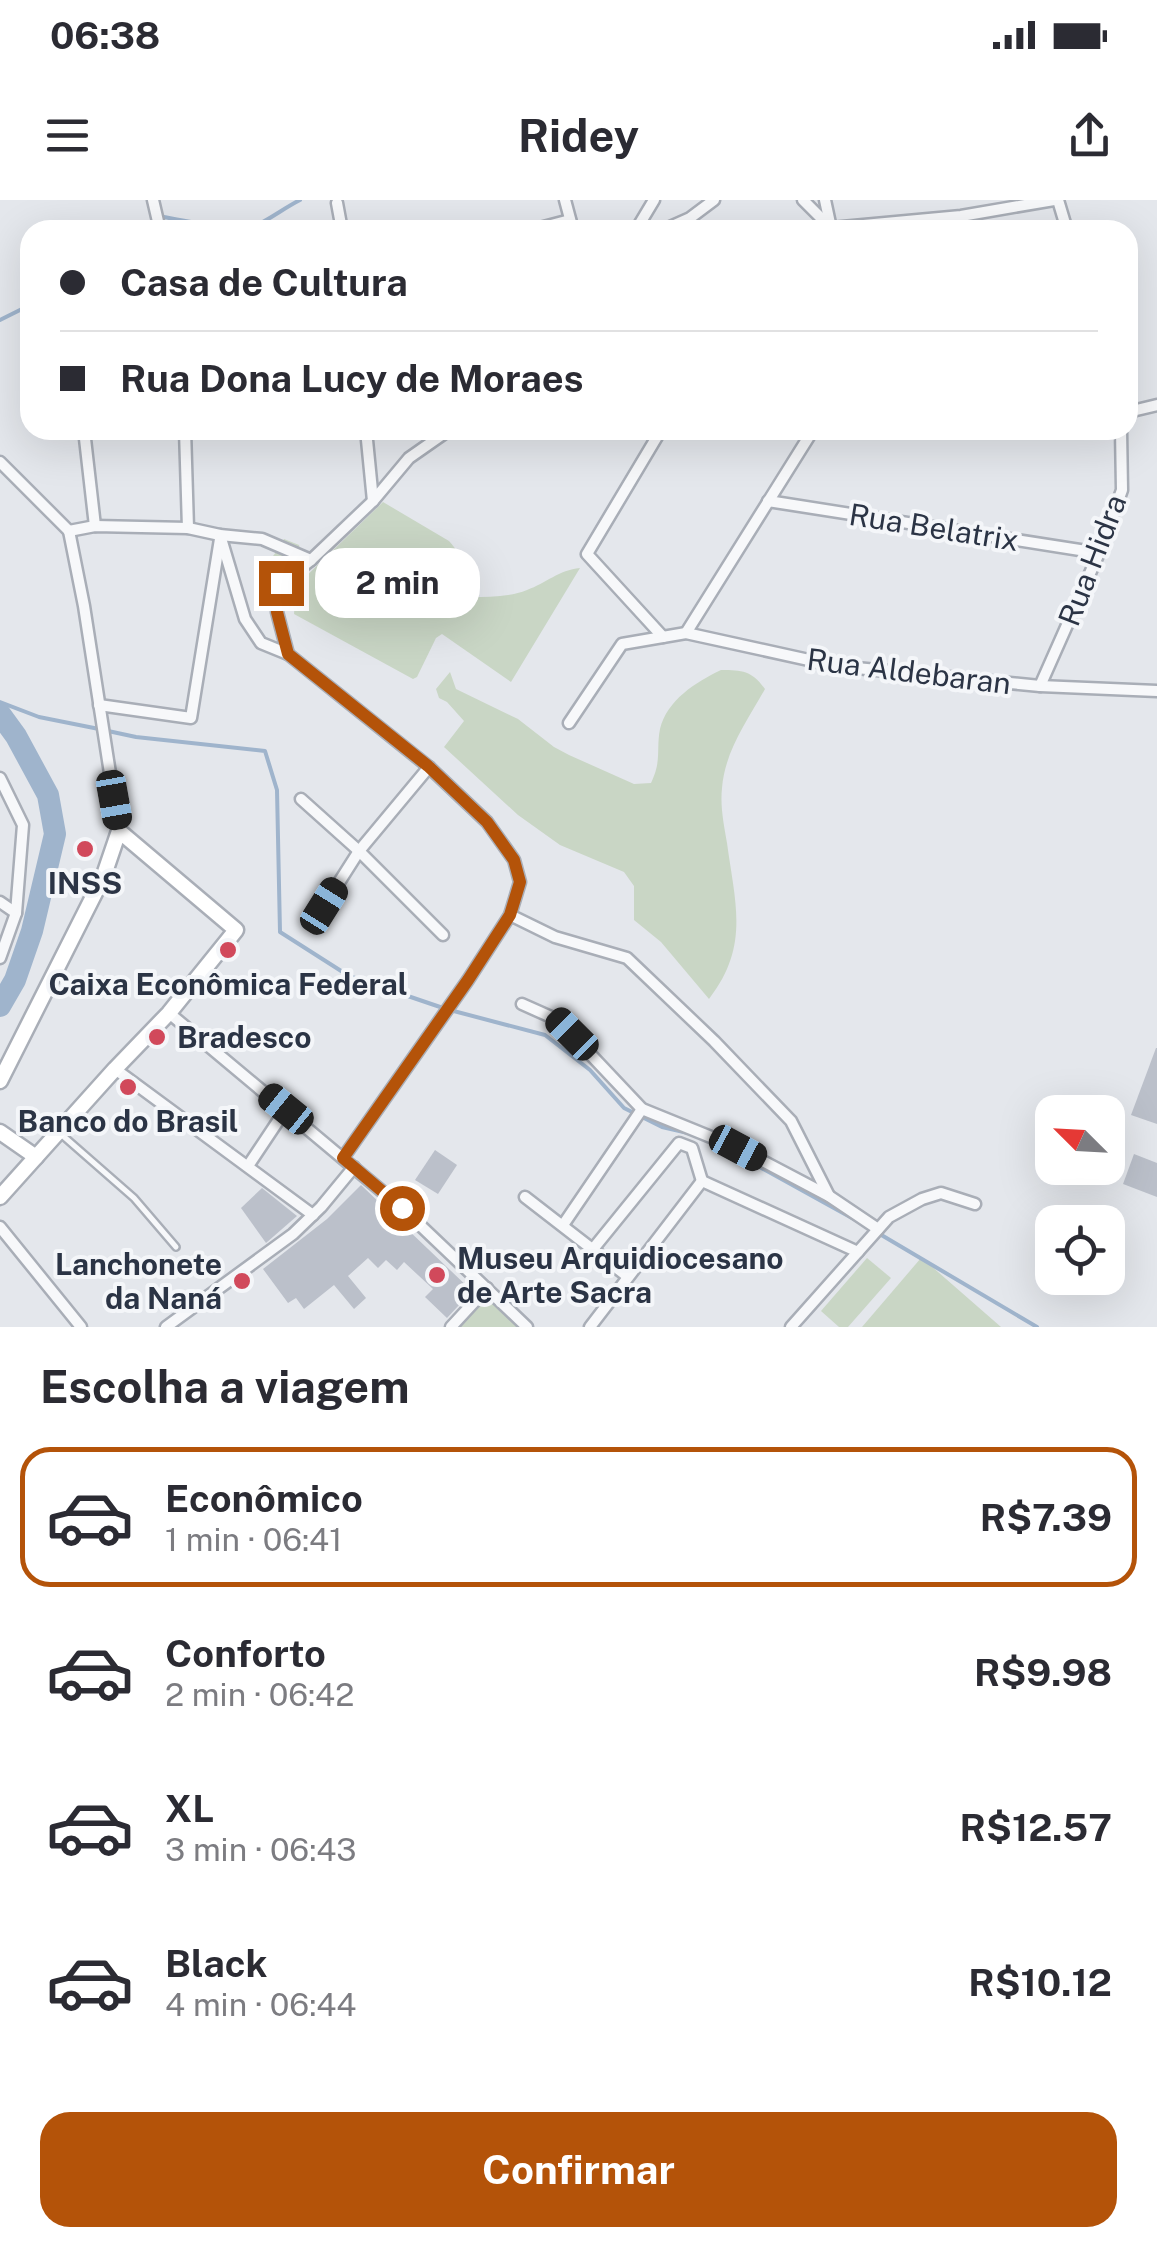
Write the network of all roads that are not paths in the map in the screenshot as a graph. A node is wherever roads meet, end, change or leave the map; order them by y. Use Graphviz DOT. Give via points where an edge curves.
graph roads {
  1 [pos="714,200"];
  2 [pos="802,200"];
  3 [pos="1056,200"];
  4 [pos="337,203"];
  5 [pos="961,216"];
  6 [pos="340,220"];
  7 [pos="686,220"];
  8 [pos="821,220"];
  9 [pos="921,220"];
  10 [pos="962,220"];
  11 [pos="85,440"];
  12 [pos="185,440"];
  13 [pos="367,440"];
  14 [pos="435,440"];
  15 [pos="656,440"];
  16 [pos="807,440"];
  17 [pos="1121,440"];
  18 [pos="2,467"];
  19 [pos="374,501"];
  20 [pos="768,501"];
  21 [pos="95,526"];
  22 [pos="188,528"];
  23 [pos="70,531"];
  24 [pos="220,535"];
  25 [pos="1099,553"];
  26 [pos="311,560"];
  27 [pos="686,632"];
  28 [pos="663,637"];
  29 [pos="288,654"];
  30 [pos="1040,686"];
  31 [pos="1157,691"];
  32 [pos="99,704"];
  33 [pos="569,723"];
  34 [pos="428,766"];
  35 [pos="0,778"];
  36 [pos="301,799"];
  37 [pos="119,831"];
  38 [pos="359,851"];
  39 [pos="0,902"];
  40 [pos="324,906"];
  41 [pos="16,913"];
  42 [pos="510,915"];
  43 [pos="442,935"];
  44 [pos="0,958"];
  45 [pos="522,1004"];
  46 [pos="170,1013"];
  47 [pos="115,1068"];
  48 [pos="0,1081"];
  49 [pos="642,1108"];
  50 [pos="286,1109"];
  51 [pos="0,1132"];
  52 [pos="59,1133"];
  53 [pos="36,1157"];
  54 [pos="343,1158"];
  55 [pos="248,1166"];
  56 [pos="354,1168"];
  57 [pos="702,1182"];
  58 [pos="0,1196"];
  59 [pos="829,1196"];
  60 [pos="525,1197"];
  61 [pos="975,1204"];
  62 [pos="312,1215"];
  63 [pos="563,1225"];
  64 [pos="0,1226"];
  65 [pos="878,1229"];
  66 [pos="176,1248"];
  67 [pos="593,1248"];
  68 [pos="858,1252"];
  69 [pos="627,1276"];
  70 [pos="487,1288"];
  71 [pos="81,1327"];
  72 [pos="166,1327"];
  73 [pos="451,1327"];
  74 [pos="527,1327"];
  75 [pos="590,1327"];
  76 [pos="791,1327"];
  1 -- 7 [label="street"];
  2 -- 8 [label="street"];
  3 -- 5 [label="street"];
  4 -- 6 [label="street"];
  5 -- 9 [label="street"];
  5 -- 10 [label="street"];
  11 -- 21 [label="street"];
  12 -- 22 [label="street"];
  13 -- 19 [label="street"];
  14 -- 19 [label="street" via="409,458"];
  15 -- 28 [label="street" via="587,554"];
  16 -- 20 [label="street"];
  17 -- 25 [label="street, Rua Hidra" via="1122,490"];
  18 -- 23 [label="street"];
  19 -- 26 [label="street"];
  20 -- 25 [label="street, Rua Belatrix"];
  20 -- 27 [label="street"];
  21 -- 22 [label="street"];
  21 -- 23 [label="street"];
  22 -- 24 [label="street"];
  23 -- 32 [label="street"];
  24 -- 26 [label="street" via="262,539"];
  24 -- 29 [label="street" via="246,618 262,643"];
  24 -- 32 [label="street" via="190,718"];
  25 -- 30 [label="street, Rua Hidra"];
  26 -- 29 [label="street" via="281,583 277,612"];
  27 -- 28 [label="street, Rua Aldebaran"];
  27 -- 30 [label="street, Rua Aldebaran" via="836,666"];
  28 -- 33 [label="street, Rua Aldebaran" via="622,644"];
  29 -- 34 [label="street"];
  30 -- 31 [label="street, Rua Aldebaran"];
  32 -- 37 [label="street"];
  34 -- 38 [label="street"];
  34 -- 42 [label="street" via="487,822 514,860 520,882"];
  35 -- 41 [label="street" via="23,824"];
  36 -- 38 [label="street"];
  37 -- 46 [label="street" via="236,930"];
  37 -- 48 [label="street" via="104,875"];
  38 -- 40 [label="street"];
  38 -- 43 [label="street"];
  39 -- 41 [label="street"];
  41 -- 44 [label="street"];
  42 -- 54 [label="street"];
  42 -- 59 [label="street" via="627,958 791,1121"];
  45 -- 49 [label="street" via="558,1020"];
  46 -- 47 [label="street"];
  46 -- 50 [label="street"];
  47 -- 52 [label="street"];
  47 -- 55 [label="street"];
  49 -- 59 [label="street"];
  49 -- 63 [label="street"];
  50 -- 54 [label="street"];
  50 -- 55 [label="street"];
  51 -- 53 [label="street"];
  52 -- 53 [label="street"];
  52 -- 66 [label="lane" via="134,1198"];
  53 -- 58 [label="street"];
  54 -- 56 [label="street"];
  55 -- 62 [label="street"];
  56 -- 62 [label="street"];
  56 -- 70 [label="street"];
  57 -- 67 [label="street" via="692,1148 679,1142"];
  57 -- 68 [label="street"];
  57 -- 69 [label="street"];
  59 -- 65 [label="street"];
  60 -- 63 [label="street"];
  61 -- 65 [label="street" via="942,1193 888,1217"];
  62 -- 72 [label="street"];
  63 -- 67 [label="street"];
  64 -- 71 [label="street"];
  65 -- 68 [label="street"];
  67 -- 69 [label="street"];
  68 -- 76 [label="street"];
  69 -- 75 [label="street"];
  70 -- 73 [label="street"];
  70 -- 74 [label="street"];
}
